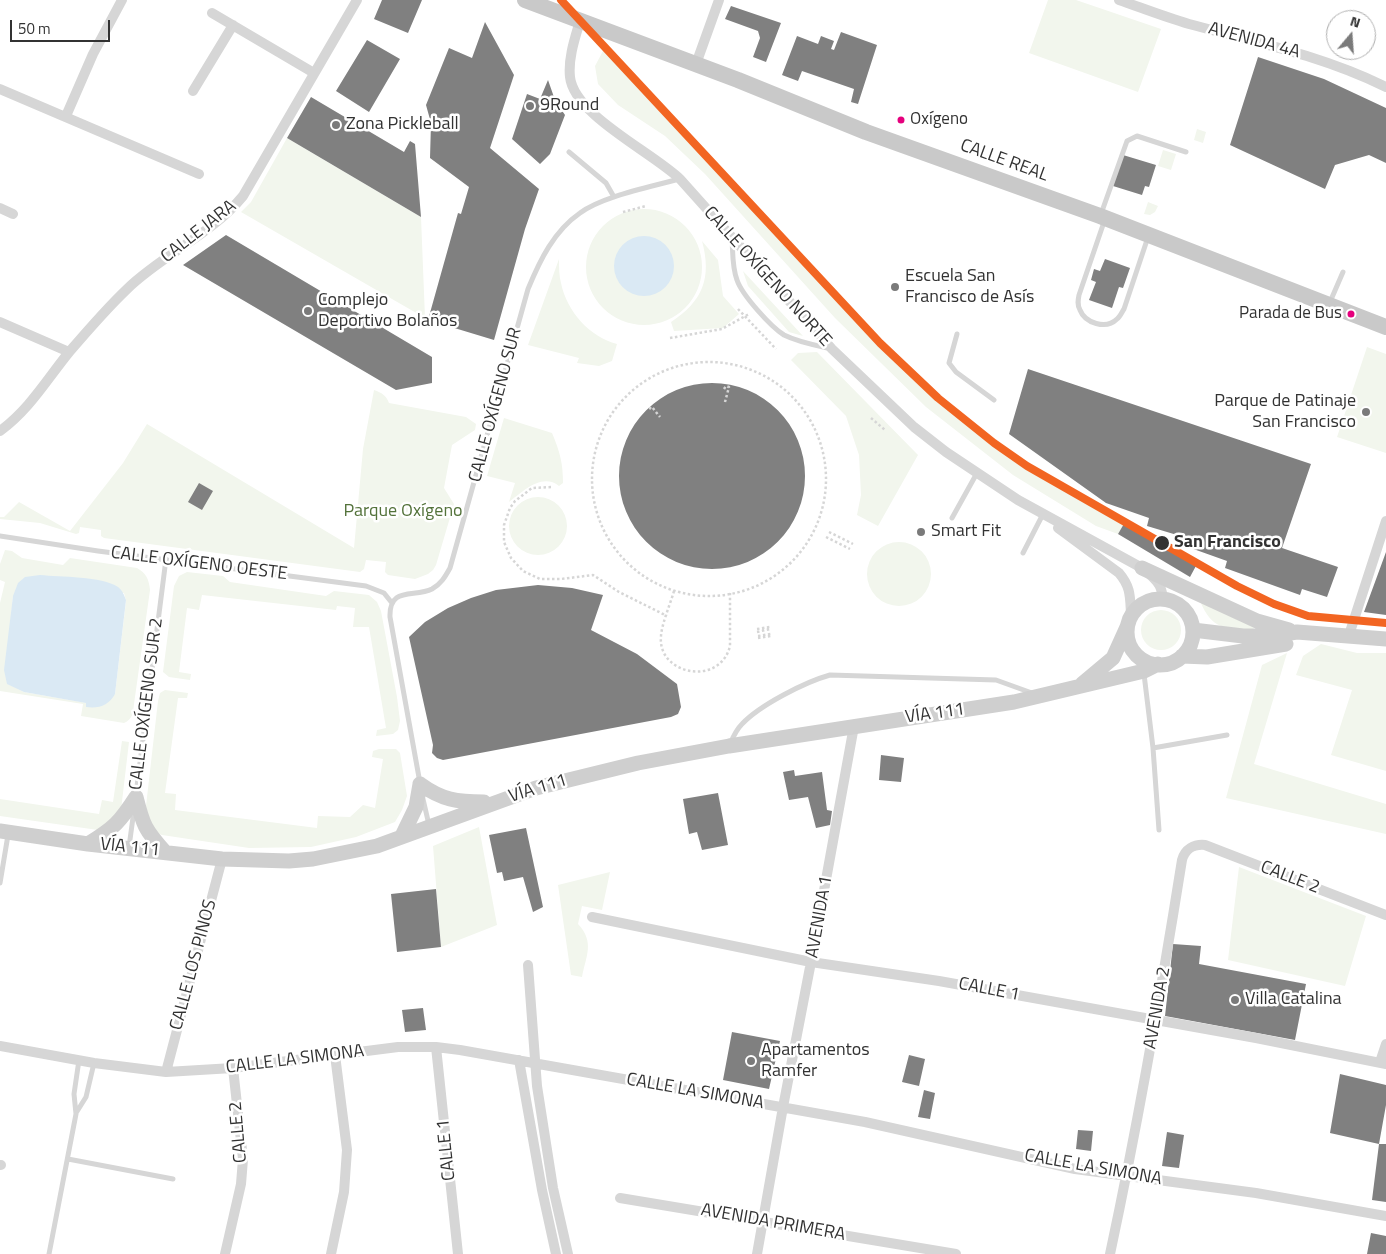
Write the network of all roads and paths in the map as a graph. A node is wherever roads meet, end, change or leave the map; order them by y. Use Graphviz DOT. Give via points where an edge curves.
graph roads {
  1 [pos="122,0"];
  2 [pos="357,0"];
  3 [pos="525,0"];
  4 [pos="719,0"];
  5 [pos="1119,0"];
  6 [pos="212,13"];
  7 [pos="580,21"];
  8 [pos="233,24"];
  9 [pos="696,64"];
  10 [pos="314,73"];
  11 [pos="1386,87"];
  12 [pos="0,89"];
  13 [pos="193,92"];
  14 [pos="66,116"];
  15 [pos="569,152"];
  16 [pos="1186,152"];
  17 [pos="199,174"];
  18 [pos="680,179"];
  19 [pos="614,197"];
  20 [pos="646,206"];
  21 [pos="0,208"];
  22 [pos="623,212"];
  23 [pos="13,214"];
  24 [pos="1103,218"];
  25 [pos="1149,235"];
  26 [pos="732,238"];
  27 [pos="1343,272"];
  28 [pos="1329,305"];
  29 [pos="738,309"];
  30 [pos="757,309"];
  31 [pos="745,316"];
  32 [pos="0,322"];
  33 [pos="1386,327"];
  34 [pos="957,334"];
  35 [pos="670,338"];
  36 [pos="776,349"];
  37 [pos="832,349"];
  38 [pos="69,352"];
  39 [pos="724,389"];
  40 [pos="994,400"];
  41 [pos="725,402"];
  42 [pos="651,409"];
  43 [pos="660,418"];
  44 [pos="871,418"];
  45 [pos="885,430"];
  46 [pos="0,431"];
  47 [pos="977,473"];
  48 [pos="551,487"];
  49 [pos="1023,502"];
  50 [pos="1042,516"];
  51 [pos="952,518"];
  52 [pos="1386,521"];
  53 [pos="829,532"];
  54 [pos="0,536"];
  55 [pos="826,537"];
  56 [pos="853,544"];
  57 [pos="850,549"];
  58 [pos="1024,553"];
  59 [pos="166,559"];
  60 [pos="1142,568"];
  61 [pos="674,591"];
  62 [pos="730,594"];
  63 [pos="1162,599"];
  64 [pos="392,603"];
  65 [pos="667,616"];
  66 [pos="1129,620"];
  67 [pos="770,628"];
  68 [pos="1193,630"];
  69 [pos="757,631"];
  70 [pos="1297,632"];
  71 [pos="771,635"];
  72 [pos="1349,635"];
  73 [pos="758,637"];
  74 [pos="1386,639"];
  75 [pos="1182,656"];
  76 [pos="1150,668"];
  77 [pos="1079,687"];
  78 [pos="1042,696"];
  79 [pos="854,726"];
  80 [pos="1227,735"];
  81 [pos="729,746"];
  82 [pos="1154,748"];
  83 [pos="420,784"];
  84 [pos="136,797"];
  85 [pos="495,802"];
  86 [pos="429,826"];
  87 [pos="1159,830"];
  88 [pos="4,831"];
  89 [pos="402,836"];
  90 [pos="88,844"];
  91 [pos="1194,846"];
  92 [pos="129,848"];
  93 [pos="165,852"];
  94 [pos="222,859"];
  95 [pos="0,883"];
  96 [pos="1386,915"];
  97 [pos="592,917"];
  98 [pos="812,962"];
  99 [pos="528,965"];
  100 [pos="1156,1021"];
  101 [pos="1386,1044"];
  102 [pos="0,1046"];
  103 [pos="436,1047"];
  104 [pos="335,1056"];
  105 [pos="79,1060"];
  106 [pos="519,1060"];
  107 [pos="94,1063"];
  108 [pos="1383,1063"];
  109 [pos="536,1064"];
  110 [pos="233,1068"];
  111 [pos="166,1072"];
  112 [pos="782,1107"];
  113 [pos="76,1114"];
  114 [pos="68,1159"];
  115 [pos="1127,1176"];
  116 [pos="173,1179"];
  117 [pos="620,1198"];
  118 [pos="1386,1216"];
  119 [pos="762,1221"];
  120 [pos="903,1250"];
  121 [pos="49,1254"];
  122 [pos="225,1254"];
  123 [pos="331,1254"];
  124 [pos="458,1254"];
  125 [pos="556,1254"];
  126 [pos="568,1254"];
  127 [pos="757,1254"];
  128 [pos="956,1254"];
  129 [pos="1110,1254"];
  1 -- 14 [label="street" via="93,54"];
  2 -- 10 [label="street, CALLE JARA"];
  3 -- 7 [label="main road, CALLE REAL"];
  4 -- 9 [label="street"];
  5 -- 11 [label="street, AVENIDA 4A" via="1186,23 1308,55"];
  6 -- 8 [label="street"];
  7 -- 9 [label="main road, CALLE REAL"];
  7 -- 18 [label="street, CALLE OXÍGENO NORTE" via="569,71 578,97 606,125"];
  8 -- 10 [label="street"];
  8 -- 13 [label="street"];
  9 -- 24 [label="main road, CALLE REAL" via="866,132"];
  10 -- 38 [label="street, CALLE JARA" via="232,210 143,274"];
  12 -- 14 [label="street"];
  14 -- 17 [label="street"];
  15 -- 19 [label="lane" via="606,183"];
  16 -- 24 [label="lane" via="1137,136 1127,141"];
  18 -- 19 [label="lane, CALLE OXÍGENO SUR"];
  18 -- 26 [label="street, CALLE OXÍGENO NORTE"];
  19 -- 64 [label="lane, CALLE OXÍGENO SUR" via="570,221 538,264 528,289 450,568 432,589 401,595"];
  20 -- 22 [label="path"];
  21 -- 23 [label="street"];
  24 -- 25 [label="main road, CALLE REAL"];
  24 -- 25 [label="lane" via="1078,304 1086,319 1095,323 1112,323 1121,314"];
  25 -- 28 [label="main road, CALLE REAL"];
  26 -- 30 [label="lane" via="737,282"];
  26 -- 37 [label="street, CALLE OXÍGENO NORTE"];
  27 -- 28 [label="lane"];
  28 -- 33 [label="main road, CALLE REAL"];
  29 -- 31 [label="path"];
  30 -- 31 [label="path"];
  30 -- 37 [label="lane" via="783,334"];
  31 -- 35 [label="path" via="722,329"];
  31 -- 36 [label="path"];
  32 -- 38 [label="street"];
  34 -- 40 [label="lane" via="949,363 956,372"];
  37 -- 47 [label="street, CALLE OXÍGENO NORTE" via="914,427"];
  38 -- 46 [label="street, CALLE JARA" via="22,412"];
  39 -- 41 [label="path" via="729,387"];
  42 -- 43 [label="path"];
  44 -- 45 [label="path"];
  47 -- 49 [label="street, CALLE OXÍGENO NORTE"];
  47 -- 51 [label="lane"];
  48 -- 65 [label="path" via="532,488 515,500 510,508 504,524 504,542 511,558 523,571 540,579 593,576"];
  49 -- 50 [label="street, CALLE OXÍGENO NORTE"];
  49 -- 60 [label="street, CALLE OXÍGENO NORTE"];
  50 -- 58 [label="lane"];
  50 -- 66 [label="street, CALLE OXÍGENO NORTE" via="1119,573 1130,593"];
  52 -- 72 [label="street"];
  53 -- 56 [label="path"];
  54 -- 59 [label="lane, CALLE OXÍGENO OESTE"];
  55 -- 57 [label="path"];
  59 -- 64 [label="lane, CALLE OXÍGENO OESTE" via="366,586 384,593"];
  59 -- 84 [label="lane, CALLE OXÍGENO SUR 2"];
  60 -- 63 [label="street, CALLE OXÍGENO NORTE" via="1156,580 1163,592"];
  60 -- 70 [label="main road" via="1257,621"];
  61 -- 62 [label="path" via="712,596"];
  61 -- 62 [label="path" via="640,574 614,548 597,514 592,477 598,440 616,407 644,382 678,366 718,362 757,372 791,395 815,427 826,466 824,506 809,543 782,572 749,590"];
  61 -- 65 [label="path"];
  62 -- 65 [label="path" via="730,646 728,654 714,668 696,673 685,671 666,656 661,636"];
  63 -- 66 [label="main road" via="1142,604"];
  63 -- 68 [label="main road" via="1172,601 1187,612"];
  64 -- 83 [label="lane" via="390,617"];
  66 -- 76 [label="main road" via="1127,638 1131,648"];
  66 -- 77 [label="main road, VÍA 111" via="1113,658"];
  67 -- 69 [label="path"];
  68 -- 70 [label="main road" via="1243,636"];
  68 -- 75 [label="main road" via="1192,640"];
  70 -- 72 [label="main road"];
  71 -- 73 [label="path"];
  72 -- 74 [label="main road"];
  72 -- 75 [label="main road" via="1207,657"];
  75 -- 76 [label="main road"];
  76 -- 77 [label="main road, VÍA 111"];
  76 -- 82 [label="lane"];
  77 -- 78 [label="main road, VÍA 111"];
  78 -- 79 [label="main road, VÍA 111"];
  78 -- 81 [label="lane" via="996,680 830,675 815,679 761,708 742,724"];
  79 -- 81 [label="main road, VÍA 111"];
  79 -- 98 [label="street, AVENIDA 1"];
  80 -- 82 [label="lane"];
  81 -- 85 [label="main road, VÍA 111" via="580,776"];
  82 -- 87 [label="lane"];
  83 -- 85 [label="main road" via="447,800"];
  83 -- 86 [label="lane"];
  83 -- 89 [label="main road" via="416,808"];
  84 -- 90 [label="main road" via="114,826"];
  84 -- 92 [label="lane, CALLE OXÍGENO SUR 2"];
  84 -- 93 [label="main road" via="148,834"];
  85 -- 86 [label="main road, VÍA 111"];
  86 -- 89 [label="main road, VÍA 111"];
  88 -- 90 [label="main road, VÍA 111"];
  88 -- 95 [label="lane"];
  89 -- 94 [label="main road, VÍA 111" via="377,846 313,859"];
  90 -- 92 [label="main road, VÍA 111"];
  91 -- 96 [label="street, CALLE 2" via="1205,845"];
  91 -- 100 [label="street, AVENIDA 2" via="1186,851 1182,860"];
  92 -- 93 [label="main road, VÍA 111"];
  93 -- 94 [label="main road, VÍA 111"];
  94 -- 111 [label="street, CALLE LOS PINOS"];
  97 -- 98 [label="street, CALLE 1"];
  98 -- 100 [label="street, CALLE 1" via="939,980"];
  98 -- 112 [label="street, AVENIDA 1"];
  99 -- 109 [label="street"];
  100 -- 108 [label="street, CALLE 1"];
  100 -- 115 [label="street, AVENIDA 2"];
  101 -- 108 [label="street"];
  102 -- 105 [label="street, CALLE LA SIMONA"];
  103 -- 104 [label="street, CALLE LA SIMONA" via="398,1047"];
  103 -- 106 [label="street, CALLE LA SIMONA"];
  103 -- 124 [label="street, CALLE 1"];
  104 -- 110 [label="street, CALLE LA SIMONA"];
  104 -- 123 [label="street" via="347,1150 344,1192"];
  105 -- 107 [label="street, CALLE LA SIMONA"];
  105 -- 113 [label="lane" via="74,1094"];
  106 -- 109 [label="street, CALLE LA SIMONA"];
  106 -- 125 [label="street"];
  107 -- 111 [label="street, CALLE LA SIMONA"];
  107 -- 113 [label="lane" via="86,1097"];
  109 -- 112 [label="street, CALLE LA SIMONA"];
  109 -- 126 [label="street" via="553,1188"];
  110 -- 111 [label="street, CALLE LA SIMONA"];
  110 -- 122 [label="street, CALLE 2" via="243,1159 241,1184"];
  112 -- 115 [label="street, CALLE LA SIMONA"];
  112 -- 119 [label="street, AVENIDA 1"];
  113 -- 114 [label="lane"];
  114 -- 116 [label="lane"];
  114 -- 121 [label="lane"];
  115 -- 118 [label="street, CALLE LA SIMONA" via="1256,1192"];
  115 -- 129 [label="street, AVENIDA 2"];
  117 -- 119 [label="street, AVENIDA PRIMERA"];
  119 -- 120 [label="street, AVENIDA PRIMERA"];
  119 -- 127 [label="street, AVENIDA 1"];
  120 -- 128 [label="street, AVENIDA PRIMERA"];
}
